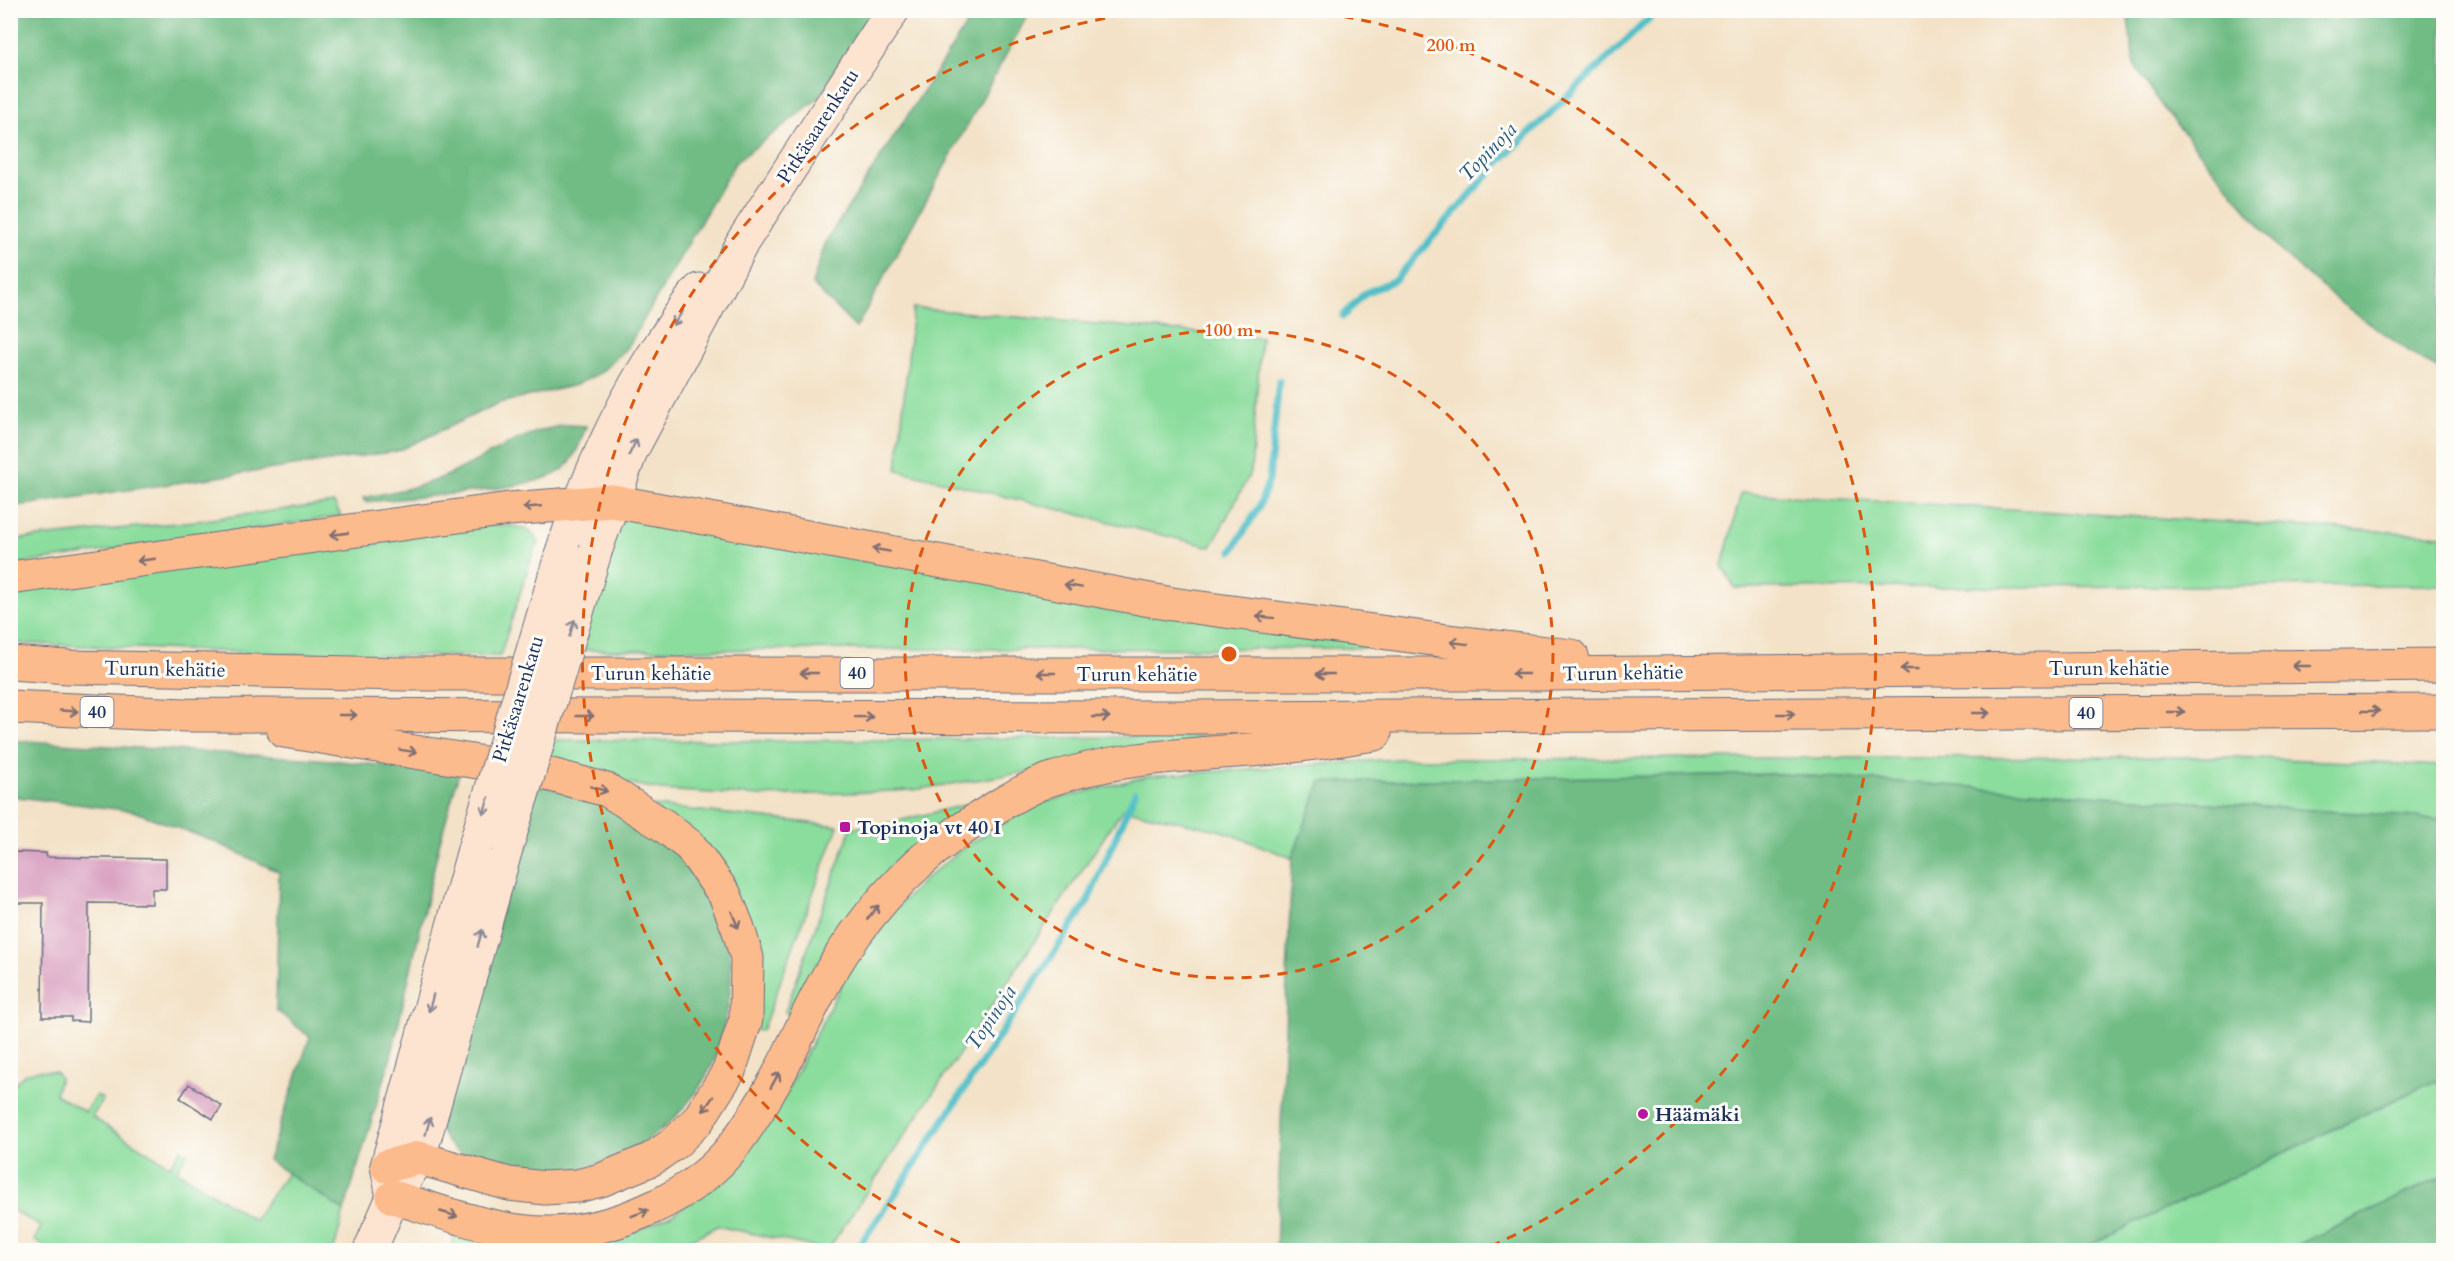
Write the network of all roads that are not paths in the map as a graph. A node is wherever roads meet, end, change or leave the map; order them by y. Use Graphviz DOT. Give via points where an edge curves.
graph roads {
  1 [pos="893,10"];
  2 [pos="743,242"];
  3 [pos="612,501"];
  4 [pos="579,503"];
  5 [pos="10,578"];
  6 [pos="10,663"];
  7 [pos="2444,665"];
  8 [pos="1705,671"];
  9 [pos="10,707"];
  10 [pos="2444,711"];
  11 [pos="185,715"];
  12 [pos="1503,717"];
  13 [pos="418,1158"];
  14 [pos="390,1181"];
  15 [pos="370,1251"];
  1 -- 2 [label="street, Pitkäsaarenkatu"];
  3 -- 2 [label="street, Pitkäsaarenkatu, one-way" via="631,451"];
  2 -- 4 [label="street, Pitkäsaarenkatu, one-way" via="694,296 643,369"];
  3 -- 4 [label="highway"];
  8 -- 3 [label="highway, one-way" via="1204,609"];
  13 -- 3 [label="street, Pitkäsaarenkatu, one-way, bridge" via="507,845"];
  4 -- 5 [label="highway, one-way" via="510,509"];
  4 -- 14 [label="street, Pitkäsaarenkatu, one-way, bridge" via="475,846"];
  8 -- 6 [label="highway, Turun kehätie / 40, one-way" via="403,674"];
  7 -- 8 [label="highway, Turun kehätie / 40, one-way"];
  9 -- 11 [label="highway, 40, one-way"];
  12 -- 10 [label="highway, 40, one-way"];
  11 -- 12 [label="highway, 40, one-way"];
  11 -- 13 [label="highway, one-way" via="540,772 607,790 690,846 725,895 747,958 746,1019 729,1071 698,1120 676,1142 624,1172 560,1188 509,1184"];
  14 -- 12 [label="highway, one-way" via="475,1221 523,1231 550,1233 595,1227 657,1206 683,1191 734,1146 774,1082 831,971 892,889 955,834 1046,781 1096,766 1151,757 1277,748"];
  13 -- 14 [label="street, Pitkäsaarenkatu"];
  14 -- 15 [label="street, Pitkäsaarenkatu"];
}
